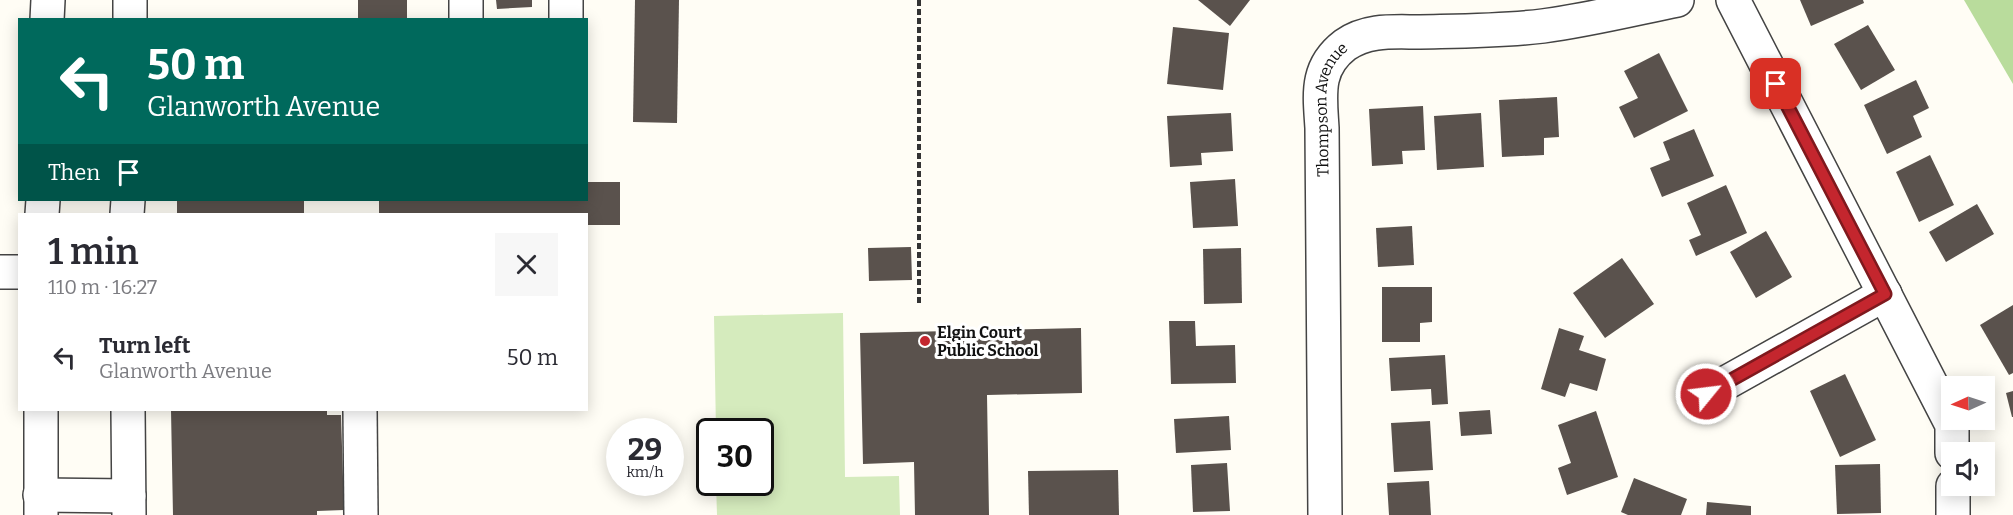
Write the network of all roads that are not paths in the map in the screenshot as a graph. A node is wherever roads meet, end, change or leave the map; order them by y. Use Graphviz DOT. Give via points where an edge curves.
graph roads {
  1 [pos="48,0"];
  2 [pos="130,0"];
  3 [pos="466,0"];
  4 [pos="566,0"];
  5 [pos="1677,0"];
  6 [pos="1733,0"];
  7 [pos="47,18"];
  8 [pos="129,18"];
  9 [pos="466,18"];
  10 [pos="567,18"];
  11 [pos="0,272"];
  12 [pos="18,272"];
  13 [pos="1885,294"];
  14 [pos="1706,394"];
  15 [pos="41,411"];
  16 [pos="128,411"];
  17 [pos="360,411"];
  18 [pos="1952,442"];
  19 [pos="1953,496"];
  20 [pos="41,505"];
  21 [pos="129,505"];
  22 [pos="361,515"];
  23 [pos="1325,515"];
  24 [pos="1953,515"];
  1 -- 7 [label="street"];
  2 -- 8 [label="street"];
  3 -- 9 [label="street"];
  4 -- 10 [label="street"];
  5 -- 23 [label="street, Thompson Avenue" via="1544,26 1388,31 1365,35 1329,60 1320,92"];
  6 -- 13 [label="street"];
  11 -- 12 [label="street"];
  13 -- 14 [label="street"];
  13 -- 18 [label="street" via="1952,425"];
  15 -- 20 [label="street"];
  16 -- 21 [label="street"];
  17 -- 22 [label="street"];
  19 -- 24 [label="street"];
  20 -- 21 [label="street"];
}
